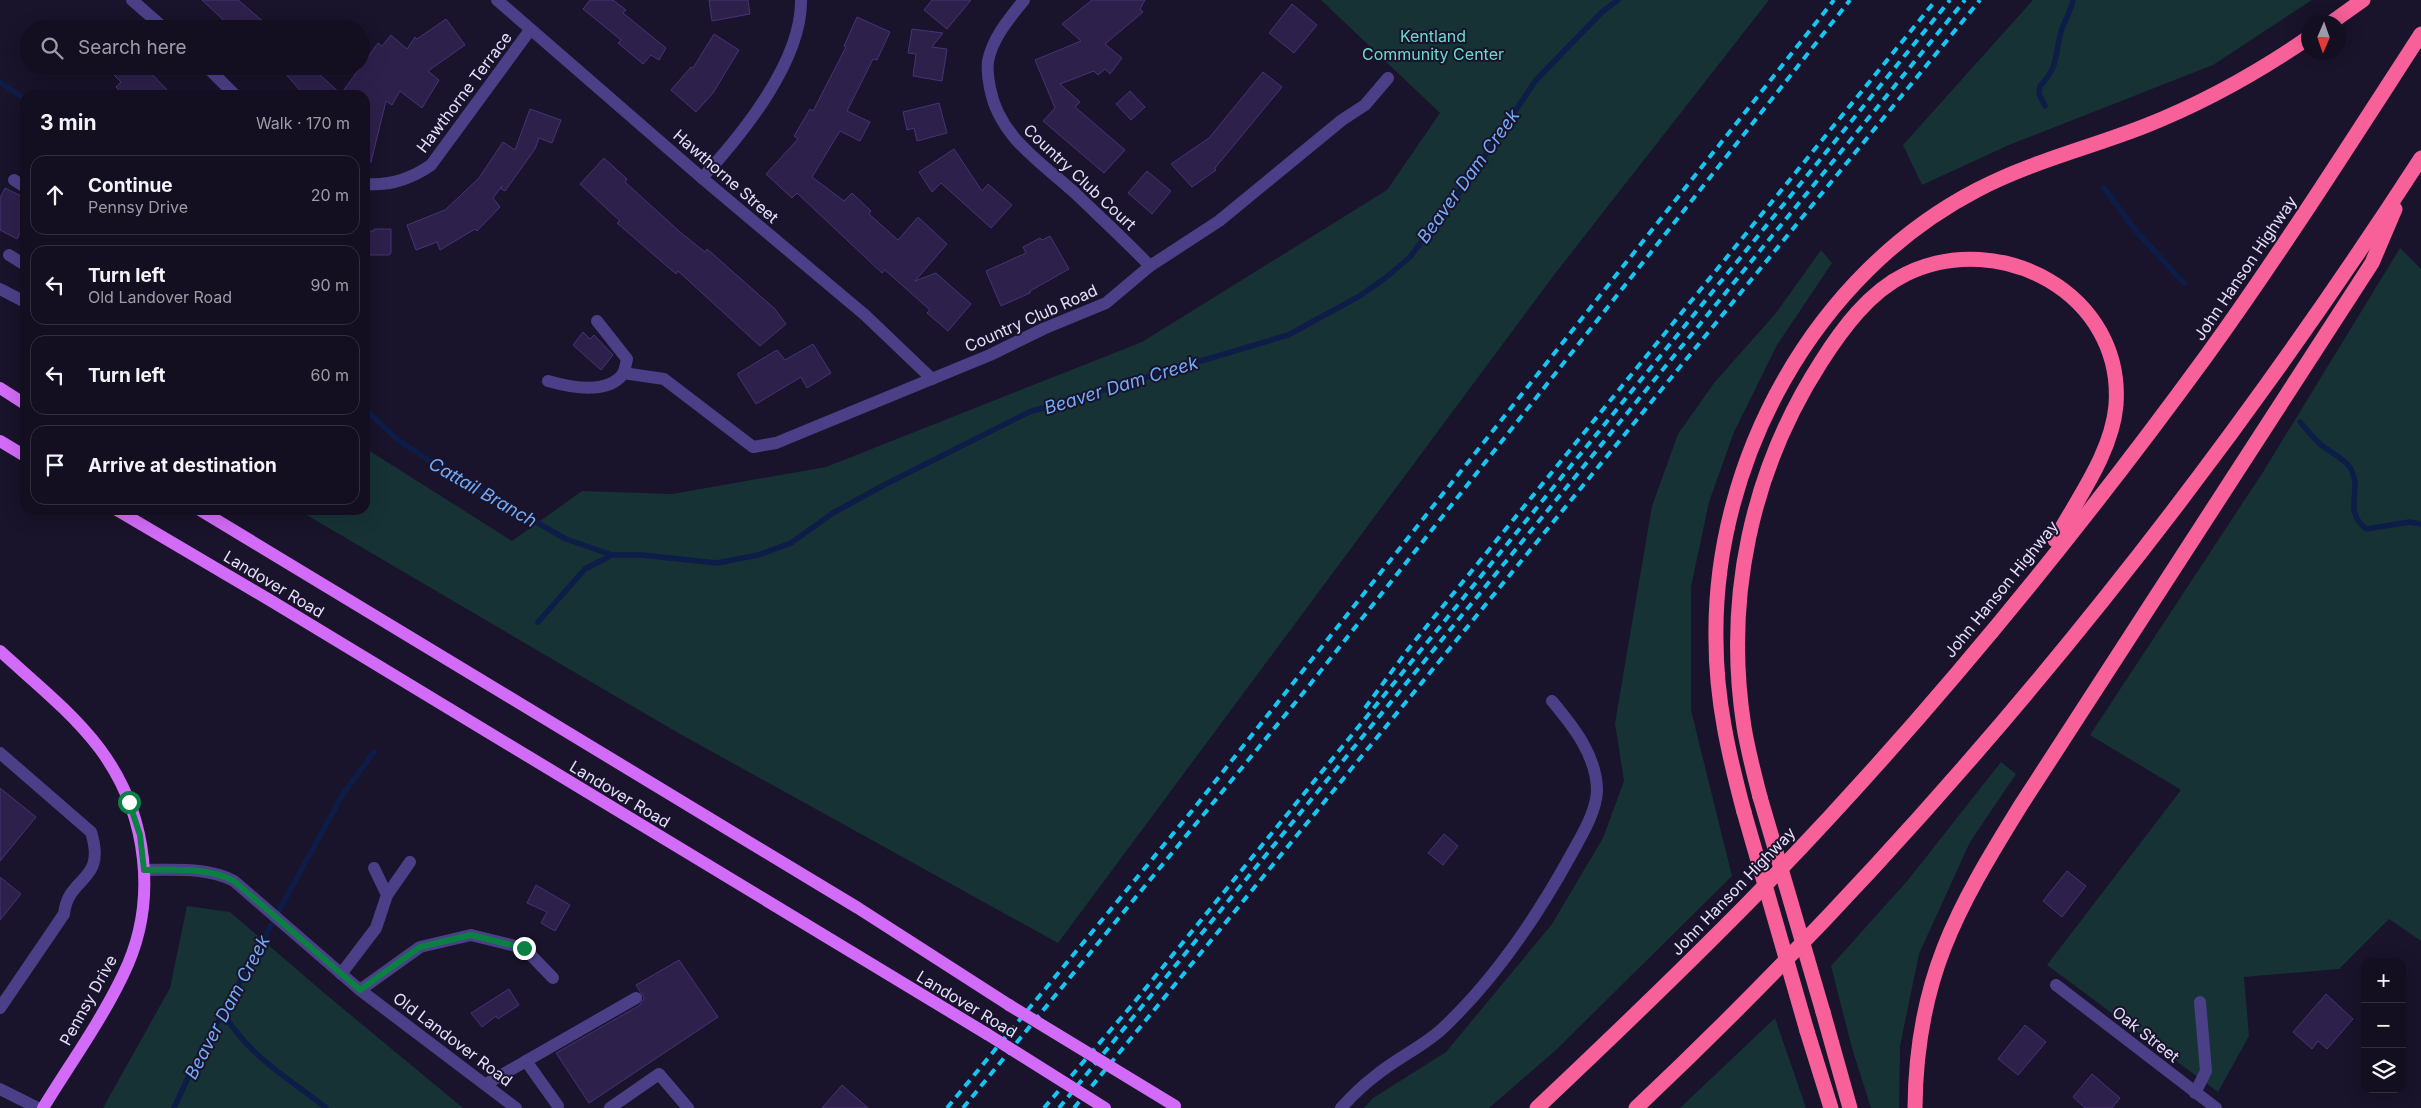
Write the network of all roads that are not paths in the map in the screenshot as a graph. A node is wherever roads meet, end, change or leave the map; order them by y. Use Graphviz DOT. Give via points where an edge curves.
graph roads {
  1 [pos="132,0"];
  2 [pos="497,0"];
  3 [pos="801,0"];
  4 [pos="1024,0"];
  5 [pos="2363,0"];
  6 [pos="2342,15"];
  7 [pos="155,20"];
  8 [pos="530,30"];
  9 [pos="2421,34"];
  10 [pos="2301,42"];
  11 [pos="215,75"];
  12 [pos="1388,78"];
  13 [pos="230,90"];
  14 [pos="2421,158"];
  15 [pos="2411,173"];
  16 [pos="702,178"];
  17 [pos="14,180"];
  18 [pos="20,184"];
  19 [pos="370,184"];
  20 [pos="9,255"];
  21 [pos="20,262"];
  22 [pos="1150,266"];
  23 [pos="0,289"];
  24 [pos="20,299"];
  25 [pos="597,321"];
  26 [pos="623,374"];
  27 [pos="932,379"];
  28 [pos="548,381"];
  29 [pos="0,388"];
  30 [pos="20,401"];
  31 [pos="0,441"];
  32 [pos="20,453"];
  33 [pos="125,515"];
  34 [pos="208,515"];
  35 [pos="2030,585"];
  36 [pos="0,651"];
  37 [pos="1552,701"];
  38 [pos="0,753"];
  39 [pos="410,862"];
  40 [pos="374,868"];
  41 [pos="144,870"];
  42 [pos="387,895"];
  43 [pos="341,974"];
  44 [pos="553,978"];
  45 [pos="2056,985"];
  46 [pos="360,990"];
  47 [pos="636,998"];
  48 [pos="2200,1002"];
  49 [pos="0,1008"];
  50 [pos="526,1061"];
  51 [pos="486,1084"];
  52 [pos="0,1089"];
  53 [pos="2195,1093"];
  54 [pos="558,1106"];
  55 [pos="1176,1107"];
  56 [pos="38,1108"];
  57 [pos="43,1108"];
  58 [pos="516,1108"];
  59 [pos="611,1108"];
  60 [pos="688,1108"];
  61 [pos="1105,1108"];
  62 [pos="1341,1108"];
  63 [pos="1537,1108"];
  64 [pos="1636,1108"];
  65 [pos="1831,1108"];
  66 [pos="1850,1108"];
  67 [pos="1915,1108"];
  68 [pos="2216,1108"];
  1 -- 7 [label="street"];
  2 -- 8 [label="street, Hawthorne Street"];
  3 -- 16 [label="street" via="799,29 789,56 734,141"];
  4 -- 22 [label="street, Country Club Court" via="998,34 988,61 989,84 999,119 1033,158"];
  5 -- 6 [label="highway"];
  8 -- 16 [label="street, Hawthorne Street"];
  8 -- 19 [label="street, Hawthorne Terrace" via="431,165 416,175 394,182"];
  9 -- 35 [label="highway, John Hanson Highway" via="2208,354"];
  10 -- 65 [label="highway, bridge" via="2252,74 2182,110 2019,170 1974,191 1904,237 1863,274 1826,318 1796,360 1758,433 1735,498 1722,559 1716,612 1717,672 1726,742 1744,812"];
  11 -- 13 [label="street"];
  12 -- 22 [label="street, Country Club Road" via="1365,105 1219,220"];
  14 -- 15 [label="highway"];
  15 -- 64 [label="highway" via="2233,430 2041,676 1968,762 1836,906"];
  15 -- 67 [label="highway" via="2372,263 1967,895 1933,975 1916,1056"];
  16 -- 27 [label="street, Hawthorne Street" via="866,315"];
  17 -- 18 [label="street"];
  20 -- 21 [label="street"];
  22 -- 27 [label="street, Country Club Road" via="1106,303"];
  23 -- 24 [label="street"];
  25 -- 26 [label="street" via="628,359"];
  26 -- 27 [label="street, Country Club Road" via="664,379 753,447 776,443"];
  26 -- 28 [label="street" via="608,385 572,387"];
  29 -- 30 [label="main road"];
  31 -- 32 [label="main road"];
  33 -- 61 [label="main road, Landover Road, bridge"];
  34 -- 55 [label="main road, Landover Road, bridge" via="858,908"];
  35 -- 63 [label="highway, John Hanson Highway" via="1856,787 1749,902"];
  35 -- 66 [label="highway, bridge" via="2109,438 2114,423 2116,393 2112,362 2098,330 2085,311 2040,275 2008,262 1976,258 1923,267 1887,285 1855,316 1794,408 1763,481 1747,543 1738,623 1744,729 1760,797"];
  36 -- 41 [label="main road, Pennsy Drive" via="87,733 111,765 138,827"];
  37 -- 62 [label="street" via="1570,723 1595,771 1597,792 1590,818 1578,842 1536,914 1466,1005 1440,1030 1374,1076"];
  38 -- 49 [label="street" via="91,832 96,850 95,866 65,902 64,914"];
  39 -- 42 [label="street"];
  40 -- 42 [label="street"];
  41 -- 43 [label="street, Old Landover Road" via="213,873 234,881"];
  41 -- 57 [label="main road, Pennsy Drive" via="140,923 124,974"];
  42 -- 43 [label="street" via="376,928"];
  43 -- 46 [label="street, Old Landover Road"];
  44 -- 46 [label="street" via="524,948 471,935 420,947"];
  45 -- 53 [label="street, Oak Street"];
  46 -- 51 [label="street, Old Landover Road"];
  47 -- 50 [label="street"];
  48 -- 53 [label="street" via="2206,1072"];
  50 -- 51 [label="street"];
  50 -- 54 [label="street"];
  51 -- 58 [label="street, Old Landover Road"];
  52 -- 56 [label="street"];
  53 -- 68 [label="street, Oak Street"];
  59 -- 60 [label="street" via="659,1074"];
}
